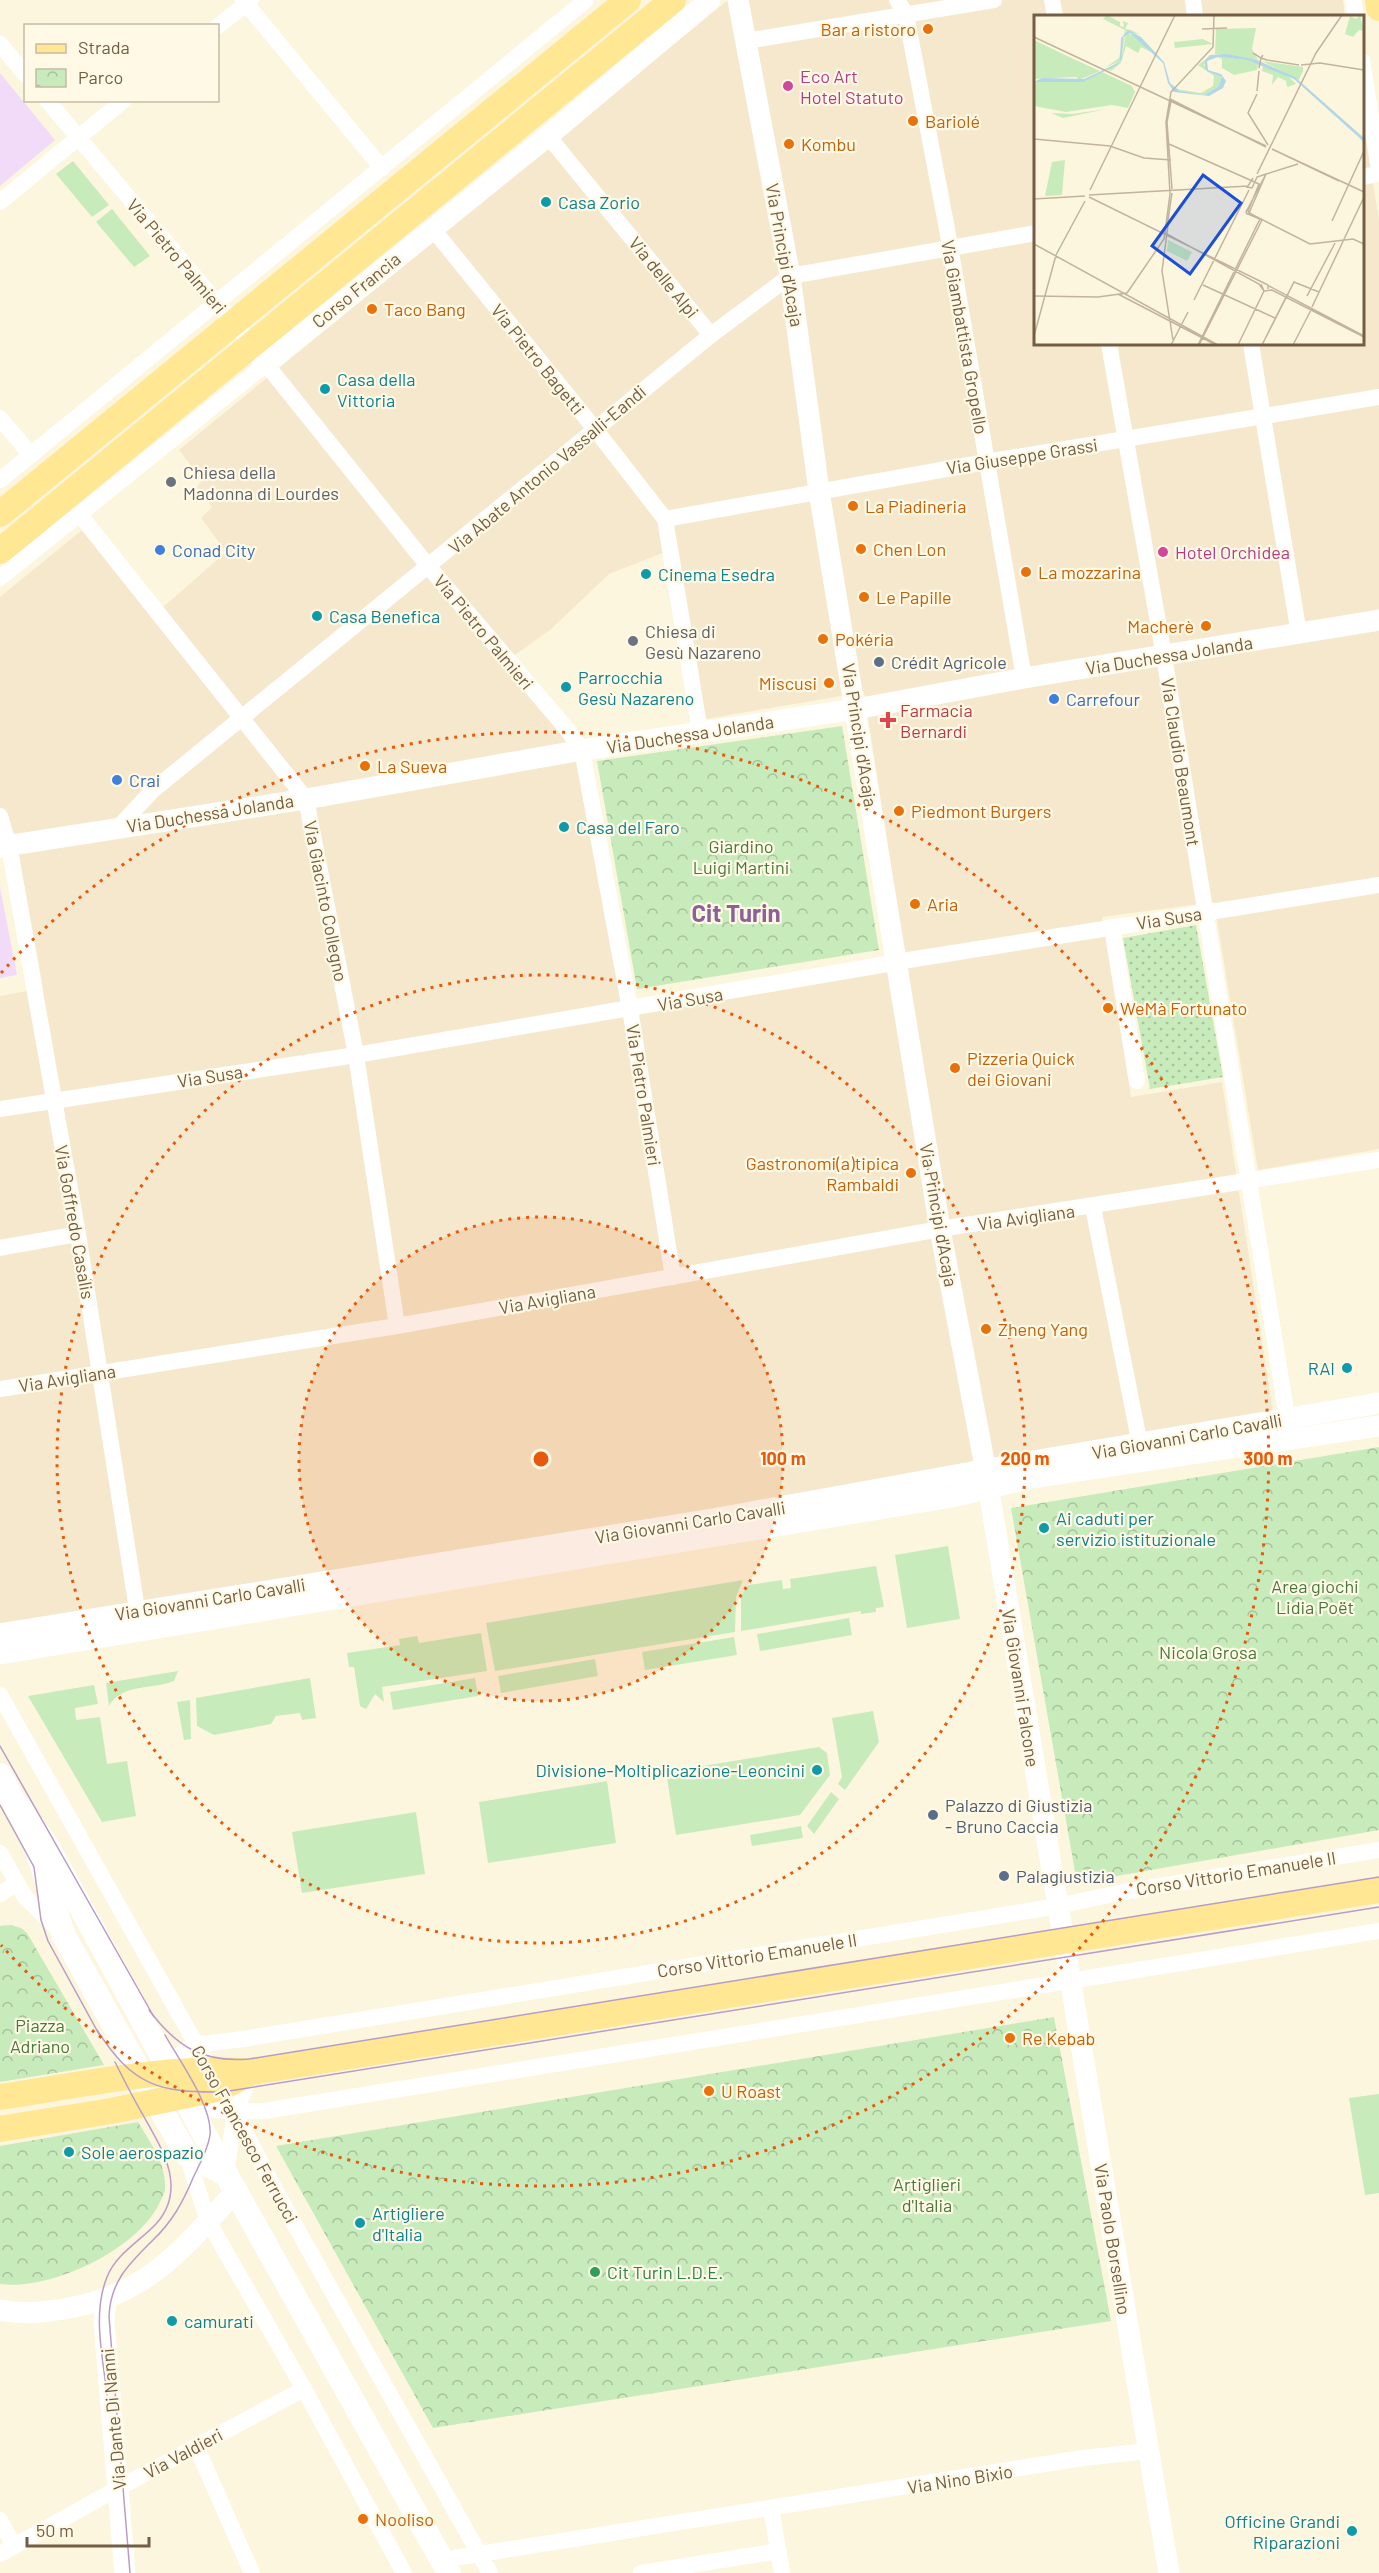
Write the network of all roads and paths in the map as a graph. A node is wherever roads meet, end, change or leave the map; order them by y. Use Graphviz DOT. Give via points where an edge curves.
graph roads {
  1 [pos="586,0"];
  2 [pos="628,0"];
  3 [pos="673,0"];
  4 [pos="710,0"];
  5 [pos="738,0"];
  6 [pos="994,0"];
  7 [pos="1052,0"];
  8 [pos="1193,0"];
  9 [pos="1353,0"];
  10 [pos="1378,0"];
  11 [pos="246,1"];
  12 [pos="567,6"];
  13 [pos="901,7"];
  14 [pos="1379,8"];
  15 [pos="1056,15"];
  16 [pos="1195,15"];
  17 [pos="1356,15"];
  18 [pos="219,25"];
  19 [pos="746,41"];
  20 [pos="0,44"];
  21 [pos="24,73"];
  22 [pos="1364,74"];
  23 [pos="49,102"];
  24 [pos="122,102"];
  25 [pos="548,136"];
  26 [pos="78,137"];
  27 [pos="382,168"];
  28 [pos="1379,169"];
  29 [pos="1379,174"];
  30 [pos="1364,177"];
  31 [pos="0,202"];
  32 [pos="432,228"];
  33 [pos="1034,233"];
  34 [pos="950,248"];
  35 [pos="790,276"];
  36 [pos="216,303"];
  37 [pos="233,323"];
  38 [pos="711,335"];
  39 [pos="1109,345"];
  40 [pos="1251,345"];
  41 [pos="259,354"];
  42 [pos="1379,397"];
  43 [pos="1263,417"];
  44 [pos="0,418"];
  45 [pos="595,429"];
  46 [pos="1124,440"];
  47 [pos="31,455"];
  48 [pos="986,462"];
  49 [pos="0,480"];
  50 [pos="819,490"];
  51 [pos="0,514"];
  52 [pos="80,515"];
  53 [pos="665,519"];
  54 [pos="0,551"];
  55 [pos="429,567"];
  56 [pos="0,578"];
  57 [pos="1379,620"];
  58 [pos="1299,634"];
  59 [pos="1164,656"];
  60 [pos="1024,678"];
  61 [pos="856,709"];
  62 [pos="241,718"];
  63 [pos="700,732"];
  64 [pos="582,750"];
  65 [pos="306,799"];
  66 [pos="0,816"];
  67 [pos="118,828"];
  68 [pos="5,847"];
  69 [pos="1379,885"];
  70 [pos="1206,912"];
  71 [pos="1112,927"];
  72 [pos="898,962"];
  73 [pos="630,1009"];
  74 [pos="356,1055"];
  75 [pos="1137,1081"];
  76 [pos="53,1100"];
  77 [pos="0,1109"];
  78 [pos="1379,1160"];
  79 [pos="1249,1181"];
  80 [pos="1093,1207"];
  81 [pos="940,1230"];
  82 [pos="78,1234"];
  83 [pos="0,1248"];
  84 [pos="673,1277"];
  85 [pos="398,1326"];
  86 [pos="101,1372"];
  87 [pos="0,1389"];
  88 [pos="1379,1403"];
  89 [pos="1287,1419"];
  90 [pos="1379,1426"];
  91 [pos="1292,1440"];
  92 [pos="1141,1453"];
  93 [pos="987,1479"];
  94 [pos="139,1621"];
  95 [pos="0,1634"];
  96 [pos="0,1654"];
  97 [pos="0,1695"];
  98 [pos="0,1775"];
  99 [pos="19,1807"];
  100 [pos="1379,1850"];
  101 [pos="0,1853"];
  102 [pos="16,1883"];
  103 [pos="1379,1890"];
  104 [pos="0,1894"];
  105 [pos="1058,1906"];
  106 [pos="1379,1931"];
  107 [pos="63,1934"];
  108 [pos="1064,1941"];
  109 [pos="1071,1980"];
  110 [pos="195,2045"];
  111 [pos="169,2068"];
  112 [pos="252,2073"];
  113 [pos="142,2077"];
  114 [pos="216,2079"];
  115 [pos="0,2097"];
  116 [pos="156,2101"];
  117 [pos="187,2101"];
  118 [pos="235,2112"];
  119 [pos="0,2129"];
  120 [pos="187,2155"];
  121 [pos="231,2183"];
  122 [pos="208,2221"];
  123 [pos="106,2300"];
  124 [pos="0,2310"];
  125 [pos="304,2389"];
  126 [pos="196,2446"];
  127 [pos="1148,2451"];
  128 [pos="119,2488"];
  129 [pos="771,2508"];
  130 [pos="0,2520"];
  131 [pos="7,2550"];
  132 [pos="779,2551"];
  133 [pos="479,2553"];
  134 [pos="446,2567"];
  135 [pos="125,2573"];
  136 [pos="252,2573"];
  137 [pos="404,2573"];
  138 [pos="490,2573"];
  139 [pos="641,2573"];
  140 [pos="782,2573"];
  141 [pos="1169,2573"];
  1 -- 12 [label="street"];
  2 -- 37 [label="main road"];
  3 -- 41 [label="main road, Corso Francia"];
  4 -- 25 [label="street, Corso Francia"];
  5 -- 19 [label="street, Via Principi d'Acaja"];
  6 -- 13 [label="street"];
  7 -- 15 [label="street"];
  8 -- 16 [label="street"];
  9 -- 17 [label="street"];
  10 -- 14 [label="main road"];
  11 -- 18 [label="street"];
  11 -- 27 [label="street"];
  12 -- 27 [label="street"];
  13 -- 19 [label="street"];
  13 -- 34 [label="street, Via Giambattista Gropello"];
  19 -- 35 [label="street, Via Principi d'Acaja"];
  20 -- 21 [label="street"];
  22 -- 28 [label="street"];
  23 -- 26 [label="street, Via Pietro Palmieri"];
  24 -- 26 [label="street"];
  25 -- 32 [label="street, Corso Francia"];
  25 -- 38 [label="street, Via delle Alpi"];
  26 -- 31 [label="street"];
  26 -- 36 [label="street, Via Pietro Palmieri"];
  27 -- 36 [label="street"];
  29 -- 30 [label="street"];
  32 -- 41 [label="street, Corso Francia"];
  32 -- 45 [label="street, Via Pietro Bagetti"];
  33 -- 34 [label="street, Via Abate Antonio Vassalli-Eandi"];
  34 -- 35 [label="street, Via Abate Antonio Vassalli-Eandi"];
  34 -- 48 [label="street, Via Giambattista Gropello"];
  35 -- 38 [label="street, Via Abate Antonio Vassalli-Eandi"];
  35 -- 50 [label="street, Via Principi d'Acaja"];
  36 -- 37 [label="street, Via Pietro Palmieri"];
  36 -- 47 [label="street"];
  37 -- 41 [label="street, Via Pietro Palmieri"];
  37 -- 51 [label="main road"];
  38 -- 45 [label="street, Via Abate Antonio Vassalli-Eandi"];
  39 -- 46 [label="street, Via Claudio Beaumont"];
  40 -- 43 [label="street"];
  41 -- 52 [label="street, Corso Francia"];
  41 -- 54 [label="main road, Corso Francia"];
  41 -- 55 [label="street, Via Pietro Palmieri"];
  42 -- 43 [label="street, Via Giuseppe Grassi"];
  43 -- 46 [label="street, Via Giuseppe Grassi"];
  43 -- 58 [label="street"];
  44 -- 47 [label="street"];
  45 -- 53 [label="street, Via Pietro Bagetti"];
  45 -- 55 [label="street, Via Abate Antonio Vassalli-Eandi"];
  46 -- 48 [label="street, Via Giuseppe Grassi"];
  46 -- 59 [label="street, Via Claudio Beaumont"];
  47 -- 49 [label="street"];
  48 -- 50 [label="street, Via Giuseppe Grassi"];
  48 -- 60 [label="street, Via Giambattista Gropello"];
  50 -- 53 [label="street, Via Giuseppe Grassi"];
  50 -- 61 [label="street, Via Principi d'Acaja"];
  52 -- 56 [label="street, Corso Francia"];
  52 -- 62 [label="street, Via Giacinto Collegno"];
  53 -- 63 [label="street, Via Pietro Bagetti"];
  55 -- 62 [label="street, Via Abate Antonio Vassalli-Eandi"];
  55 -- 64 [label="street, Via Pietro Palmieri"];
  57 -- 58 [label="street, Via Duchessa Jolanda"];
  58 -- 59 [label="street, Via Duchessa Jolanda"];
  59 -- 60 [label="street, Via Duchessa Jolanda"];
  59 -- 70 [label="street, Via Claudio Beaumont"];
  60 -- 61 [label="street, Via Duchessa Jolanda"];
  61 -- 63 [label="street, Via Duchessa Jolanda"];
  61 -- 72 [label="street, Via Principi d'Acaja"];
  62 -- 65 [label="street, Via Giacinto Collegno"];
  62 -- 67 [label="street, Via Abate Antonio Vassalli-Eandi" via="152,791"];
  63 -- 64 [label="street, Via Duchessa Jolanda"];
  64 -- 65 [label="street, Via Duchessa Jolanda"];
  64 -- 73 [label="street, Via Pietro Palmieri"];
  65 -- 67 [label="street, Via Duchessa Jolanda"];
  65 -- 74 [label="street, Via Giacinto Collegno"];
  66 -- 68 [label="street, Via Goffredo Casalis"];
  67 -- 68 [label="street, Via Duchessa Jolanda"];
  68 -- 76 [label="street, Via Goffredo Casalis"];
  69 -- 70 [label="street, Via Susa"];
  70 -- 71 [label="street, Via Susa"];
  70 -- 79 [label="street, Via Claudio Beaumont"];
  71 -- 72 [label="street, Via Susa"];
  71 -- 75 [label="street"];
  72 -- 73 [label="street, Via Susa"];
  72 -- 81 [label="street, Via Principi d'Acaja"];
  73 -- 74 [label="street, Via Susa"];
  73 -- 84 [label="street, Via Pietro Palmieri"];
  74 -- 76 [label="street, Via Susa"];
  74 -- 85 [label="street, Via Giacinto Collegno"];
  76 -- 77 [label="street, Via Susa"];
  76 -- 82 [label="street, Via Goffredo Casalis"];
  78 -- 79 [label="street, Via Avigliana"];
  79 -- 80 [label="street, Via Avigliana"];
  79 -- 89 [label="street"];
  80 -- 81 [label="street, Via Avigliana"];
  80 -- 92 [label="street, Via Avigliana"];
  81 -- 84 [label="street, Via Avigliana"];
  81 -- 93 [label="street, Via Principi d'Acaja"];
  82 -- 83 [label="street"];
  82 -- 86 [label="street, Via Goffredo Casalis"];
  84 -- 85 [label="street, Via Avigliana"];
  85 -- 86 [label="street, Via Avigliana"];
  86 -- 87 [label="street, Via Avigliana"];
  86 -- 94 [label="street, Via Goffredo Casalis"];
  88 -- 89 [label="street, Via Giovanni Carlo Cavalli"];
  89 -- 91 [label="street"];
  89 -- 92 [label="street, Via Giovanni Carlo Cavalli"];
  90 -- 91 [label="street, Via Giovanni Carlo Cavalli"];
  91 -- 92 [label="street, Via Giovanni Carlo Cavalli"];
  92 -- 93 [label="street, Via Giovanni Carlo Cavalli"];
  93 -- 94 [label="street, Via Giovanni Carlo Cavalli"];
  93 -- 105 [label="street, Via Giovanni Falcone"];
  94 -- 95 [label="street, Via Giovanni Carlo Cavalli"];
  94 -- 96 [label="street, Via Giovanni Carlo Cavalli"];
  97 -- 110 [label="street, Corso Francesco Ferrucci"];
  98 -- 99 [label="main road"];
  99 -- 107 [label="main road" via="34,1840"];
  99 -- 111 [label="main road, Corso Francesco Ferrucci" via="49,1849"];
  100 -- 105 [label="street, Corso Vittorio Emanuele II"];
  101 -- 102 [label="street"];
  102 -- 104 [label="street"];
  102 -- 107 [label="street"];
  103 -- 108 [label="main road, Corso Vittorio Emanuele II"];
  105 -- 108 [label="street, Via Paolo Borsellino"];
  105 -- 110 [label="street, Corso Vittorio Emanuele II"];
  106 -- 109 [label="street, Corso Vittorio Emanuele II"];
  107 -- 113 [label="main road"];
  108 -- 109 [label="street, Via Paolo Borsellino"];
  108 -- 112 [label="main road, Corso Vittorio Emanuele II"];
  109 -- 118 [label="street, Corso Vittorio Emanuele II" via="264,2111"];
  109 -- 127 [label="street, Via Paolo Borsellino"];
  110 -- 111 [label="street, Corso Vittorio Emanuele II"];
  110 -- 114 [label="street, Corso Francesco Ferrucci"];
  111 -- 113 [label="main road, Corso Vittorio Emanuele II"];
  111 -- 114 [label="main road, Corso Vittorio Emanuele II"];
  111 -- 117 [label="main road, Corso Francesco Ferrucci"];
  112 -- 114 [label="main road, Corso Vittorio Emanuele II"];
  112 -- 118 [label="street"];
  113 -- 115 [label="main road, Corso Vittorio Emanuele II"];
  113 -- 116 [label="main road"];
  114 -- 117 [label="main road, Corso Vittorio Emanuele II"];
  114 -- 118 [label="street, Corso Francesco Ferrucci"];
  116 -- 117 [label="main road, Corso Vittorio Emanuele II"];
  116 -- 119 [label="main road, Corso Vittorio Emanuele II"];
  116 -- 120 [label="main road"];
  117 -- 118 [label="street, Corso Vittorio Emanuele II"];
  117 -- 121 [label="main road, Corso Francesco Ferrucci"];
  118 -- 121 [label="street"];
  118 -- 133 [label="street, Corso Francesco Ferrucci"];
  120 -- 121 [label="main road, Corso Francesco Ferrucci"];
  120 -- 122 [label="street"];
  121 -- 122 [label="street"];
  121 -- 134 [label="main road, Corso Francesco Ferrucci"];
  122 -- 123 [label="street" via="151,2276"];
  122 -- 125 [label="street"];
  123 -- 124 [label="street" via="47,2313"];
  123 -- 128 [label="street, Via Dante Di Nanni" via="104,2323"];
  125 -- 126 [label="street, Via Valdieri"];
  125 -- 137 [label="street"];
  126 -- 128 [label="street, Via Valdieri"];
  126 -- 136 [label="street"];
  127 -- 129 [label="street, Via Nino Bixio"];
  127 -- 141 [label="street, Via Paolo Borsellino"];
  128 -- 131 [label="street, Via Valdieri"];
  128 -- 135 [label="street, Via Dante Di Nanni"];
  129 -- 132 [label="street"];
  129 -- 133 [label="street, Via Nino Bixio"];
  130 -- 131 [label="street"];
  132 -- 139 [label="street"];
  132 -- 140 [label="street"];
  133 -- 134 [label="street, Via Nino Bixio"];
  133 -- 138 [label="street, Corso Francesco Ferrucci"];
}
